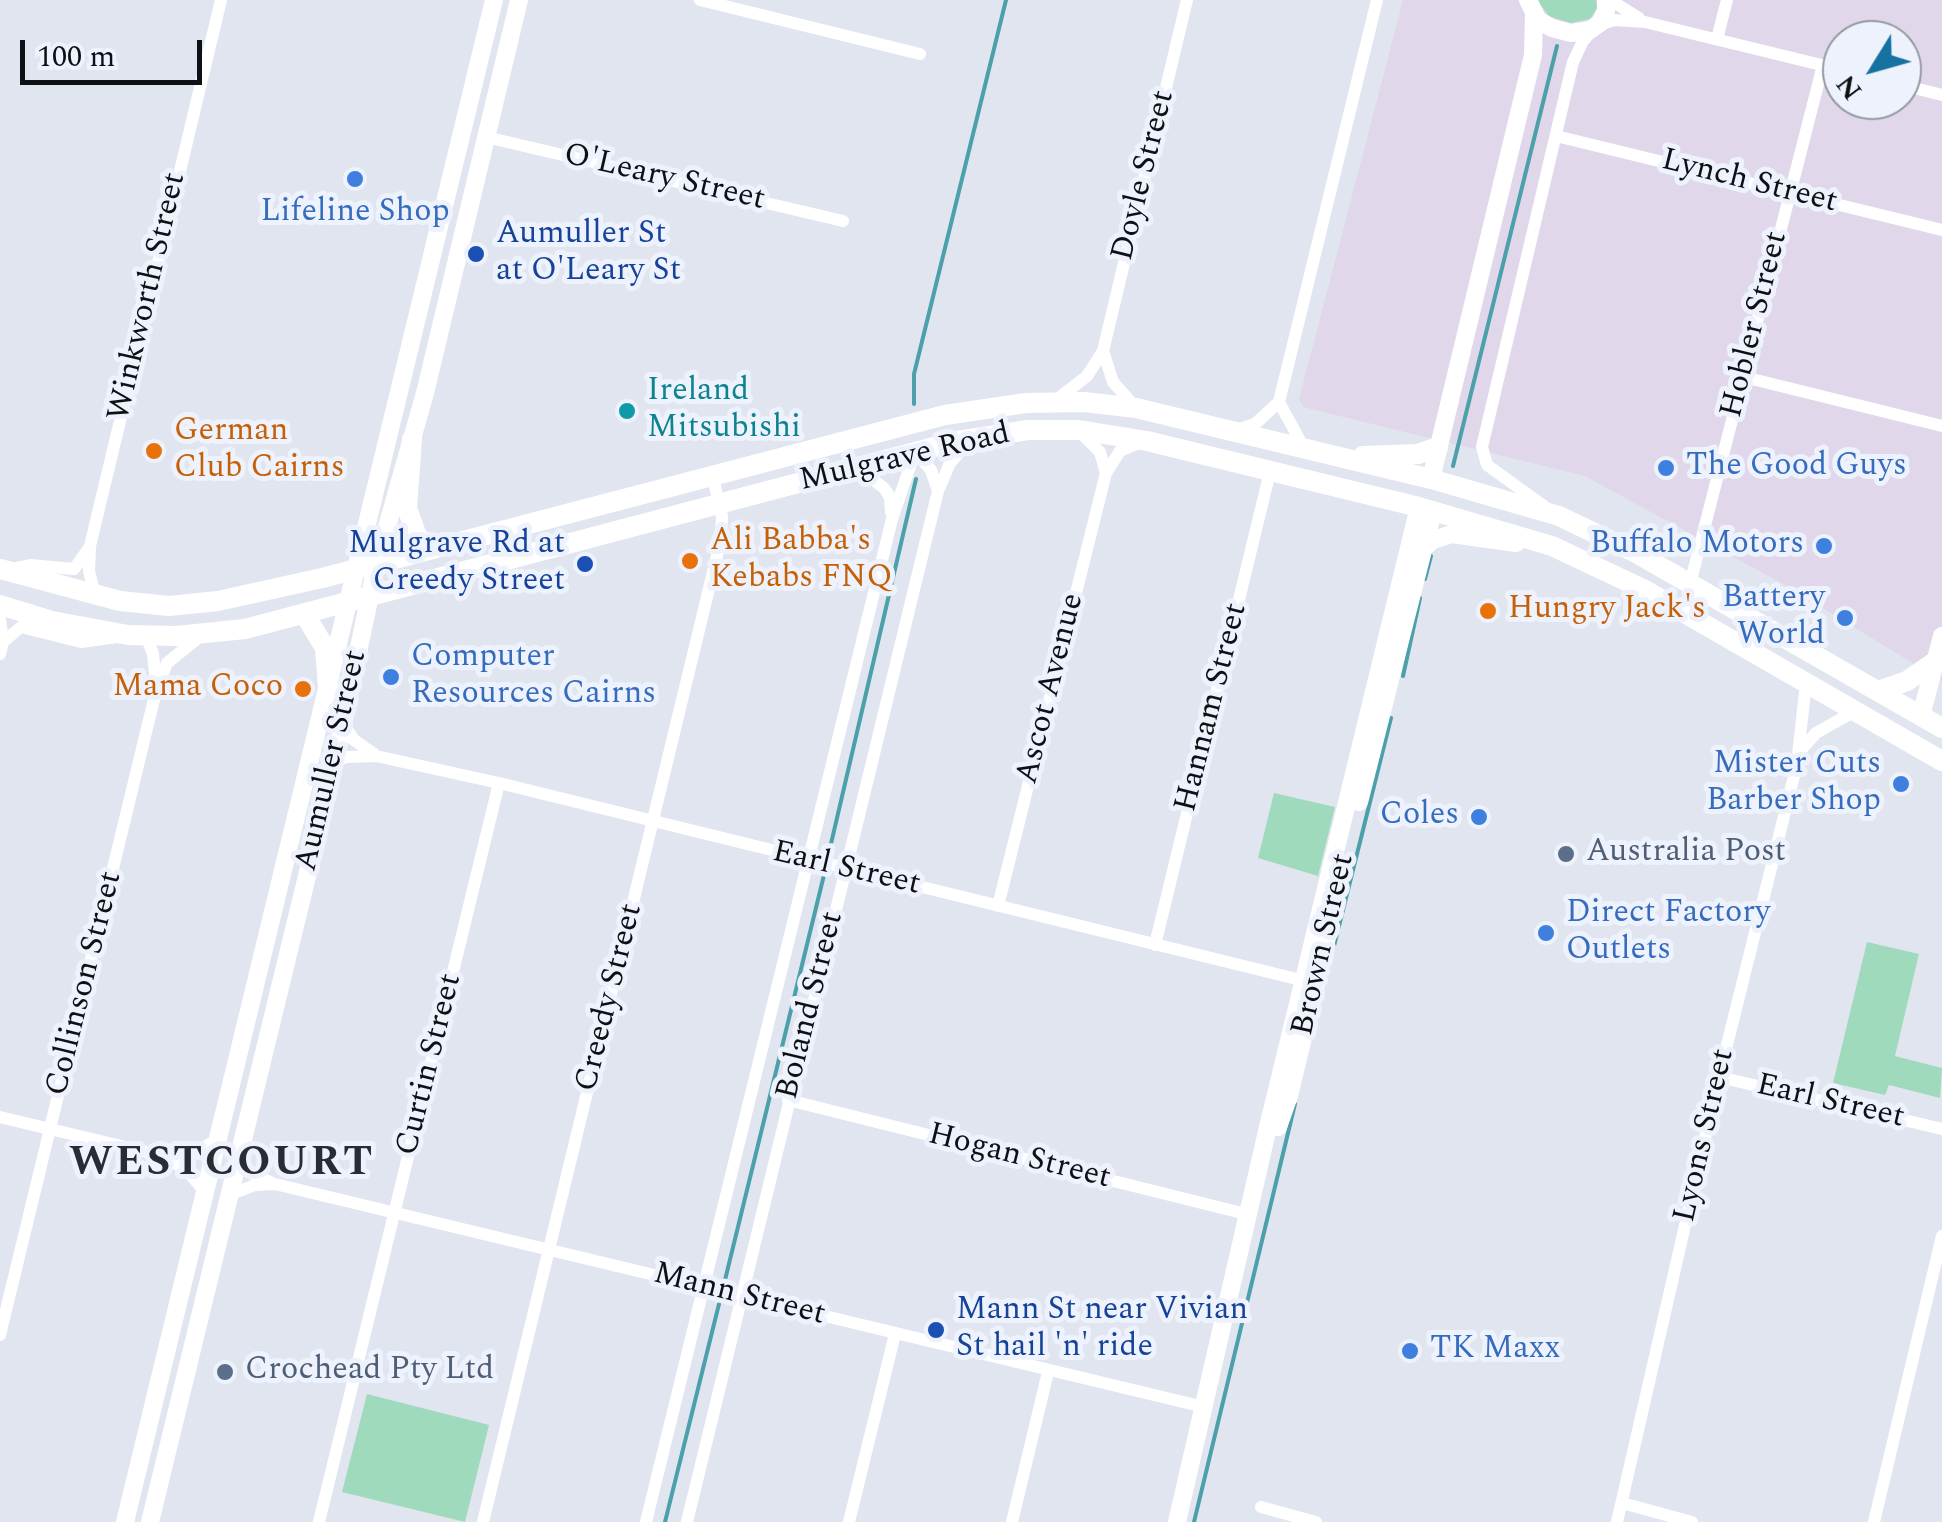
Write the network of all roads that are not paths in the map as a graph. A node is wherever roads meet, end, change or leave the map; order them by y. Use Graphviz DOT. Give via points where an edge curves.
graph roads {
  1 [pos="221,0"];
  2 [pos="494,0"];
  3 [pos="519,0"];
  4 [pos="700,0"];
  5 [pos="1187,0"];
  6 [pos="1378,0"];
  7 [pos="1516,0"];
  8 [pos="1608,0"];
  9 [pos="1727,0"];
  10 [pos="1531,9"];
  11 [pos="1645,22"];
  12 [pos="1597,26"];
  13 [pos="1560,31"];
  14 [pos="1717,39"];
  15 [pos="920,54"];
  16 [pos="1533,56"];
  17 [pos="1573,62"];
  18 [pos="1822,65"];
  19 [pos="1556,136"];
  20 [pos="486,137"];
  21 [pos="1789,194"];
  22 [pos="843,221"];
  23 [pos="1942,230"];
  24 [pos="450,286"];
  25 [pos="1103,351"];
  26 [pos="408,360"];
  27 [pos="1744,377"];
  28 [pos="1055,400"];
  29 [pos="1280,402"];
  30 [pos="1136,408"];
  31 [pos="1942,426"];
  32 [pos="1079,430"];
  33 [pos="1229,432"];
  34 [pos="972,438"];
  35 [pos="412,439"];
  36 [pos="1147,441"];
  37 [pos="1438,447"];
  38 [pos="1306,450"];
  39 [pos="915,452"];
  40 [pos="1330,456"];
  41 [pos="846,470"];
  42 [pos="1270,472"];
  43 [pos="1106,473"];
  44 [pos="712,474"];
  45 [pos="1430,479"];
  46 [pos="938,491"];
  47 [pos="719,504"];
  48 [pos="1426,509"];
  49 [pos="1558,516"];
  50 [pos="892,519"];
  51 [pos="90,546"];
  52 [pos="1426,546"];
  53 [pos="1552,546"];
  54 [pos="432,548"];
  55 [pos="378,562"];
  56 [pos="2,569"];
  57 [pos="356,569"];
  58 [pos="1690,584"];
  59 [pos="95,596"];
  60 [pos="358,601"];
  61 [pos="0,605"];
  62 [pos="306,616"];
  63 [pos="0,619"];
  64 [pos="204,635"];
  65 [pos="137,636"];
  66 [pos="1942,636"];
  67 [pos="1,648"];
  68 [pos="1936,661"];
  69 [pos="1806,683"];
  70 [pos="328,687"];
  71 [pos="156,691"];
  72 [pos="1878,692"];
  73 [pos="1855,711"];
  74 [pos="1921,716"];
  75 [pos="343,724"];
  76 [pos="1942,728"];
  77 [pos="1912,743"];
  78 [pos="1800,751"];
  79 [pos="376,756"];
  80 [pos="335,761"];
  81 [pos="1942,761"];
  82 [pos="499,783"];
  83 [pos="321,821"];
  84 [pos="654,822"];
  85 [pos="808,862"];
  86 [pos="846,870"];
  87 [pos="276,899"];
  88 [pos="998,906"];
  89 [pos="1154,945"];
  90 [pos="1310,982"];
  91 [pos="1718,1077"];
  92 [pos="788,1100"];
  93 [pos="0,1116"];
  94 [pos="50,1129"];
  95 [pos="1942,1129"];
  96 [pos="218,1139"];
  97 [pos="167,1157"];
  98 [pos="236,1166"];
  99 [pos="274,1184"];
  100 [pos="205,1192"];
  101 [pos="230,1194"];
  102 [pos="395,1214"];
  103 [pos="1250,1215"];
  104 [pos="1942,1236"];
  105 [pos="191,1246"];
  106 [pos="549,1248"];
  107 [pos="705,1288"];
  108 [pos="741,1296"];
  109 [pos="895,1334"];
  110 [pos="0,1335"];
  111 [pos="1048,1372"];
  112 [pos="1204,1407"];
  113 [pos="1622,1503"];
  114 [pos="1261,1507"];
  115 [pos="125,1522"];
  116 [pos="150,1522"];
  117 [pos="319,1522"];
  118 [pos="484,1522"];
  119 [pos="646,1522"];
  120 [pos="688,1522"];
  121 [pos="849,1522"];
  122 [pos="1012,1522"];
  123 [pos="1177,1522"];
  124 [pos="1316,1522"];
  125 [pos="1617,1522"];
  126 [pos="1692,1522"];
  127 [pos="1874,1522"];
  1 -- 51 [label="street, Winkworth Street"];
  2 -- 26 [label="main road, Aumuller Street"];
  3 -- 20 [label="main road, Aumuller Street"];
  4 -- 15 [label="street"];
  5 -- 25 [label="street, Doyle Street"];
  6 -- 29 [label="street"];
  7 -- 10 [label="street"];
  8 -- 11 [label="street"];
  8 -- 12 [label="main road"];
  9 -- 14 [label="street"];
  10 -- 13 [label="main road"];
  10 -- 16 [label="main road, Brown Street"];
  11 -- 12 [label="street"];
  11 -- 14 [label="street"];
  12 -- 13 [label="main road"];
  12 -- 17 [label="street"];
  13 -- 16 [label="main road" via="1544,38"];
  13 -- 17 [label="street" via="1572,42"];
  14 -- 18 [label="street"];
  16 -- 37 [label="main road, Brown Street"];
  17 -- 19 [label="street"];
  18 -- 21 [label="street, Hobler Street"];
  19 -- 21 [label="street, Lynch Street"];
  19 -- 49 [label="street" via="1482,454 1496,473"];
  20 -- 22 [label="street, O'Leary Street"];
  20 -- 24 [label="main road, Aumuller Street"];
  21 -- 23 [label="street, Lynch Street"];
  21 -- 27 [label="street, Hobler Street"];
  24 -- 26 [label="main road" via="424,357"];
  24 -- 35 [label="main road, Aumuller Street"];
  25 -- 28 [label="street, Doyle Street" via="1087,376"];
  25 -- 30 [label="street" via="1113,382"];
  26 -- 57 [label="main road, Aumuller Street"];
  27 -- 31 [label="street"];
  27 -- 58 [label="street, Hobler Street"];
  28 -- 30 [label="main road, Mulgrave Road"];
  28 -- 44 [label="main road, Mulgrave Road" via="982,407"];
  29 -- 33 [label="street" via="1255,424"];
  29 -- 38 [label="street"];
  30 -- 33 [label="main road, Mulgrave Road"];
  32 -- 34 [label="main road, Mulgrave Road"];
  32 -- 36 [label="main road, Mulgrave Road"];
  32 -- 43 [label="street" via="1097,447"];
  33 -- 38 [label="main road, Mulgrave Road"];
  34 -- 39 [label="main road, Mulgrave Road"];
  34 -- 46 [label="street, Boland Street"];
  35 -- 54 [label="main road" via="408,508 418,536"];
  35 -- 55 [label="main road, Aumuller Street"];
  36 -- 42 [label="main road, Mulgrave Road"];
  36 -- 43 [label="street" via="1120,452"];
  37 -- 40 [label="main road" via="1418,454"];
  37 -- 45 [label="main road, Brown Street"];
  38 -- 40 [label="main road, Mulgrave Road"];
  39 -- 41 [label="main road, Mulgrave Road"];
  39 -- 46 [label="street" via="933,472"];
  39 -- 50 [label="street, Boland Street"];
  40 -- 45 [label="main road, Mulgrave Road"];
  41 -- 47 [label="main road, Mulgrave Road"];
  41 -- 50 [label="street" via="884,488"];
  42 -- 48 [label="main road, Mulgrave Road"];
  42 -- 89 [label="street, Hannam Street"];
  43 -- 88 [label="street, Ascot Avenue"];
  44 -- 47 [label="street, Creedy Street"];
  44 -- 54 [label="main road, Mulgrave Road"];
  45 -- 48 [label="main road, Brown Street"];
  45 -- 49 [label="main road, Mulgrave Road"];
  46 -- 86 [label="street, Boland Street"];
  47 -- 60 [label="main road, Mulgrave Road"];
  47 -- 84 [label="street, Creedy Street" via="721,539"];
  48 -- 52 [label="main road, Brown Street"];
  48 -- 53 [label="main road, Mulgrave Road"];
  48 -- 90 [label="main road, Brown Street"];
  49 -- 58 [label="main road, Mulgrave Road"];
  50 -- 85 [label="street, Boland Street"];
  51 -- 56 [label="street" via="74,569"];
  51 -- 59 [label="street, Winkworth Street"];
  52 -- 53 [label="main road" via="1452,534"];
  52 -- 90 [label="main road, Brown Street"];
  53 -- 69 [label="main road, Mulgrave Road" via="1598,565"];
  54 -- 55 [label="main road, Mulgrave Road"];
  55 -- 57 [label="main road, Mulgrave Road"];
  55 -- 60 [label="main road, Aumuller Street"];
  56 -- 59 [label="main road, Mulgrave Road"];
  57 -- 59 [label="main road, Mulgrave Road" via="194,605"];
  57 -- 60 [label="main road, Aumuller Street"];
  58 -- 72 [label="main road, Mulgrave Road"];
  60 -- 62 [label="main road, Mulgrave Road"];
  60 -- 70 [label="main road, Aumuller Street"];
  60 -- 75 [label="main road, Aumuller Street"];
  61 -- 65 [label="main road, Mulgrave Road"];
  62 -- 64 [label="main road, Mulgrave Road"];
  62 -- 70 [label="main road" via="322,640"];
  63 -- 67 [label="street"];
  64 -- 65 [label="main road, Mulgrave Road"];
  64 -- 71 [label="street" via="167,663"];
  65 -- 67 [label="street" via="81,642 21,627"];
  65 -- 71 [label="street" via="153,654"];
  66 -- 68 [label="main road"];
  68 -- 72 [label="main road"];
  68 -- 74 [label="main road"];
  69 -- 73 [label="main road, Mulgrave Road"];
  69 -- 78 [label="street, Lyons Street"];
  70 -- 87 [label="main road, Aumuller Street"];
  71 -- 94 [label="street, Collinson Street"];
  72 -- 74 [label="main road, Mulgrave Road"];
  73 -- 77 [label="main road, Mulgrave Road"];
  73 -- 78 [label="street" via="1816,733"];
  74 -- 76 [label="main road, Mulgrave Road"];
  74 -- 77 [label="main road"];
  75 -- 79 [label="street"];
  75 -- 80 [label="main road, Aumuller Street"];
  77 -- 81 [label="main road, Mulgrave Road"];
  78 -- 91 [label="street, Lyons Street"];
  79 -- 80 [label="street, Earl Street"];
  79 -- 82 [label="street, Earl Street"];
  80 -- 83 [label="main road, Aumuller Street"];
  82 -- 84 [label="street, Earl Street"];
  82 -- 102 [label="street, Curtin Street"];
  83 -- 87 [label="main road" via="302,825"];
  83 -- 98 [label="main road, Aumuller Street"];
  84 -- 85 [label="street, Earl Street"];
  84 -- 106 [label="street, Creedy Street"];
  85 -- 86 [label="street, Earl Street"];
  85 -- 107 [label="street, Boland Street"];
  86 -- 88 [label="street, Earl Street"];
  86 -- 92 [label="street, Boland Street"];
  87 -- 96 [label="main road, Aumuller Street"];
  88 -- 89 [label="street, Earl Street"];
  89 -- 90 [label="street, Earl Street"];
  90 -- 103 [label="main road, Brown Street"];
  91 -- 95 [label="street, Earl Street"];
  91 -- 113 [label="street, Lyons Street"];
  92 -- 103 [label="street, Hogan Street"];
  92 -- 108 [label="street, Boland Street"];
  93 -- 94 [label="street"];
  94 -- 97 [label="street"];
  94 -- 110 [label="street, Collinson Street"];
  96 -- 97 [label="street" via="195,1154"];
  96 -- 100 [label="main road, Aumuller Street"];
  97 -- 100 [label="street"];
  98 -- 99 [label="street, Mann Street"];
  98 -- 101 [label="main road, Aumuller Street"];
  98 -- 105 [label="main road" via="219,1174 207,1220"];
  99 -- 101 [label="street, Mann Street"];
  99 -- 102 [label="street, Mann Street"];
  100 -- 105 [label="main road, Aumuller Street"];
  101 -- 116 [label="main road, Aumuller Street"];
  102 -- 106 [label="street, Mann Street"];
  102 -- 117 [label="street, Curtin Street"];
  103 -- 112 [label="main road, Brown Street"];
  104 -- 127 [label="street"];
  105 -- 115 [label="main road, Aumuller Street"];
  106 -- 107 [label="street, Mann Street"];
  106 -- 118 [label="street, Creedy Street"];
  107 -- 108 [label="street, Mann Street"];
  107 -- 119 [label="street, Boland Street"];
  108 -- 109 [label="street, Mann Street"];
  108 -- 120 [label="street, Boland Street"];
  109 -- 111 [label="street, Mann Street"];
  109 -- 121 [label="street"];
  111 -- 112 [label="street, Mann Street"];
  111 -- 122 [label="street"];
  112 -- 123 [label="main road, Brown Street"];
  113 -- 125 [label="street, Lyons Street"];
  113 -- 126 [label="street"];
  114 -- 124 [label="street"];
}
